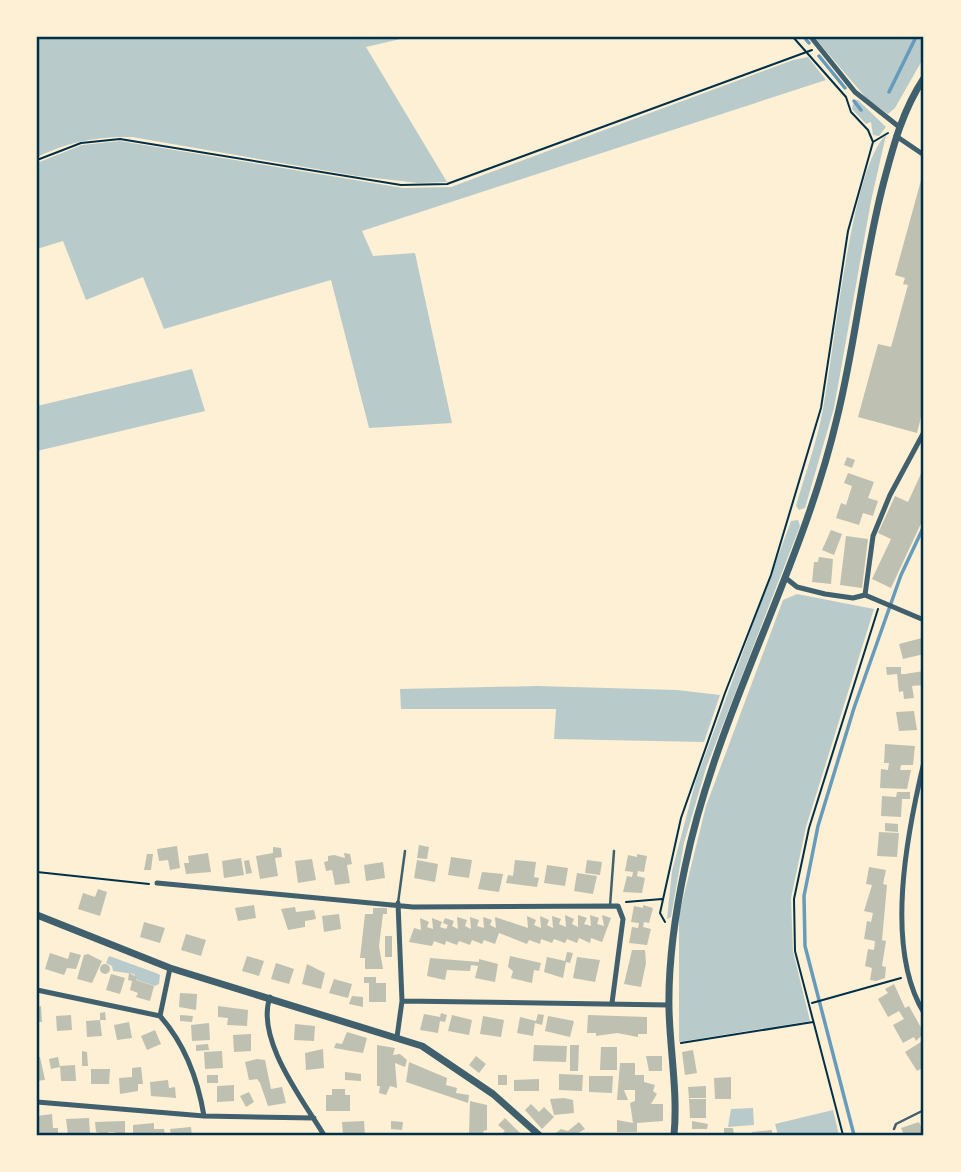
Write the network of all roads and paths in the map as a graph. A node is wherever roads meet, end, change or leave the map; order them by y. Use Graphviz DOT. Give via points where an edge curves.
graph roads {
  1 [pos="793,37"];
  2 [pos="811,37"];
  3 [pos="819,47"];
  4 [pos="806,52"];
  5 [pos="924,78"];
  6 [pos="898,126"];
  7 [pos="896,136"];
  8 [pos="873,142"];
  9 [pos="924,155"];
  10 [pos="37,160"];
  11 [pos="924,432"];
  12 [pos="786,579"];
  13 [pos="865,595"];
  14 [pos="883,603"];
  15 [pos="924,620"];
  16 [pos="924,762"];
  17 [pos="614,850"];
  18 [pos="405,851"];
  19 [pos="37,872"];
  20 [pos="157,883"];
  21 [pos="664,898"];
  22 [pos="398,903"];
  23 [pos="614,906"];
  24 [pos="37,915"];
  25 [pos="671,936"];
  26 [pos="170,968"];
  27 [pos="907,976"];
  28 [pos="37,990"];
  29 [pos="270,997"];
  30 [pos="402,1001"];
  31 [pos="612,1003"];
  32 [pos="811,1003"];
  33 [pos="669,1005"];
  34 [pos="924,1013"];
  35 [pos="160,1016"];
  36 [pos="814,1021"];
  37 [pos="397,1037"];
  38 [pos="671,1044"];
  39 [pos="37,1102"];
  40 [pos="924,1110"];
  41 [pos="204,1116"];
  42 [pos="314,1118"];
  43 [pos="894,1129"];
  44 [pos="324,1135"];
  45 [pos="538,1135"];
  46 [pos="674,1135"];
  47 [pos="843,1135"];
  1 -- 4 [label="path"];
  2 -- 3 [label="street"];
  3 -- 4 [label="path"];
  3 -- 6 [label="street" via="855,92"];
  4 -- 8 [label="path" via="846,97"];
  4 -- 10 [label="path" via="447,184 401,185 120,139 81,143"];
  5 -- 6 [label="street"];
  6 -- 7 [label="street"];
  7 -- 8 [label="path" via="887,132"];
  7 -- 9 [label="street"];
  7 -- 12 [label="street" via="871,231 837,419"];
  8 -- 21 [label="path" via="848,231 821,408 771,575 691,788"];
  11 -- 13 [label="street" via="914,444 873,536"];
  12 -- 13 [label="street" via="797,587 825,594"];
  12 -- 25 [label="street" via="702,802"];
  13 -- 14 [label="street"];
  14 -- 15 [label="street"];
  14 -- 32 [label="path" via="816,804 794,899 795,951"];
  16 -- 27 [label="street" via="909,833 903,910"];
  17 -- 23 [label="lane"];
  18 -- 22 [label="lane"];
  19 -- 20 [label="path"];
  20 -- 22 [label="street" via="353,903"];
  21 -- 23 [label="path"];
  21 -- 25 [label="path" via="660,913"];
  22 -- 23 [label="street" via="426,907"];
  22 -- 30 [label="street"];
  23 -- 31 [label="street" via="623,919"];
  24 -- 26 [label="street"];
  25 -- 33 [label="street"];
  26 -- 29 [label="street"];
  26 -- 35 [label="street"];
  27 -- 32 [label="path"];
  27 -- 34 [label="street"];
  28 -- 35 [label="street"];
  29 -- 37 [label="street"];
  29 -- 42 [label="street" via="266,1009 278,1058"];
  30 -- 31 [label="street"];
  30 -- 37 [label="street"];
  31 -- 33 [label="street"];
  32 -- 36 [label="path"];
  33 -- 38 [label="street"];
  35 -- 41 [label="street" via="183,1051 201,1095"];
  36 -- 38 [label="path"];
  36 -- 47 [label="path"];
  37 -- 45 [label="street" via="455,1066"];
  38 -- 46 [label="street"];
  39 -- 41 [label="street"];
  40 -- 43 [label="lane"];
  41 -- 42 [label="street"];
  42 -- 44 [label="street"];
}
